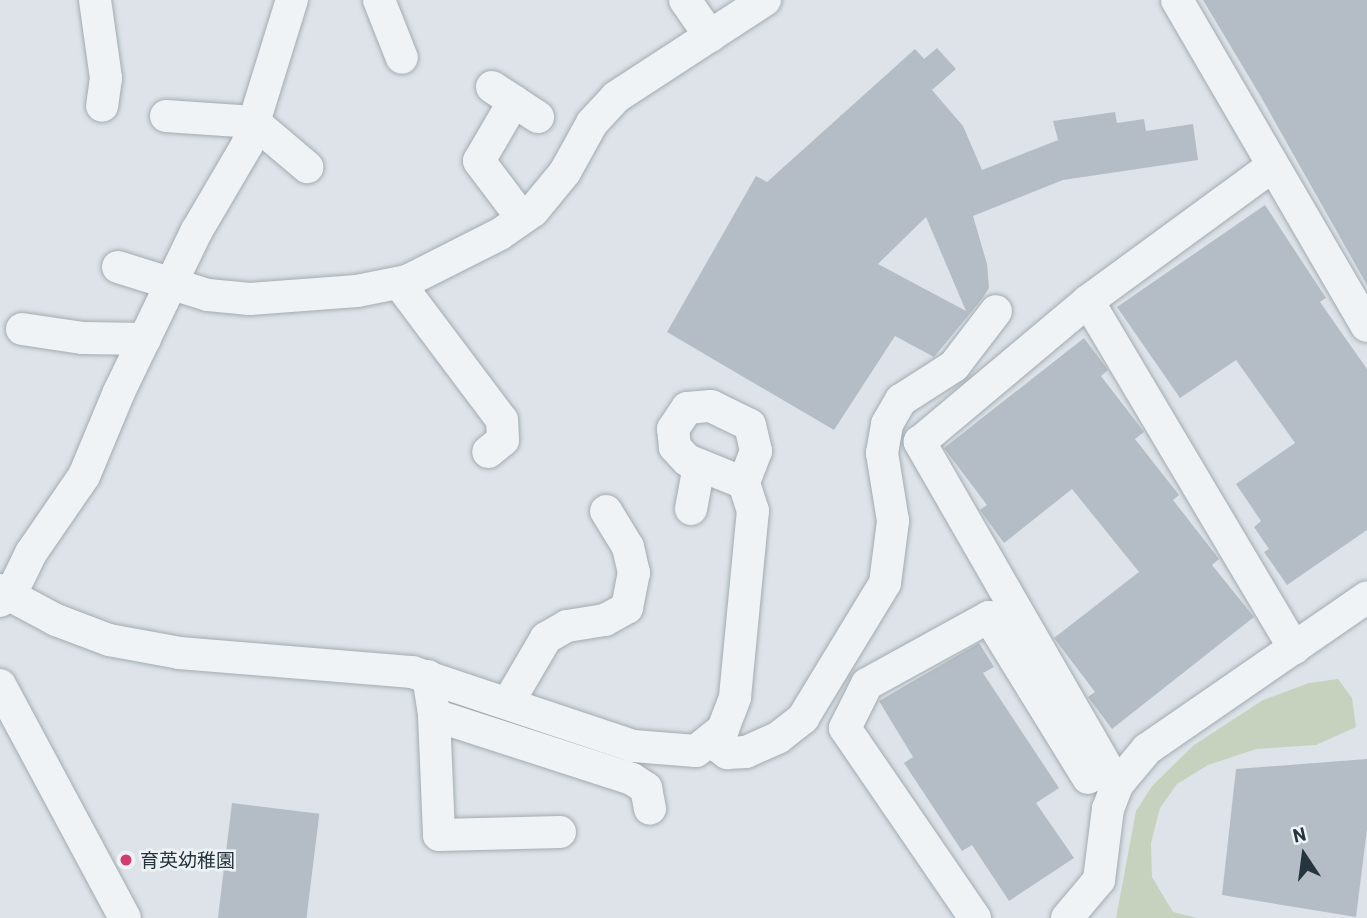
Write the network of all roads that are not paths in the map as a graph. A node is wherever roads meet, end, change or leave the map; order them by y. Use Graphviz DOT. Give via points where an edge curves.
graph roads {
  1 [pos="95,0"];
  2 [pos="292,0"];
  3 [pos="379,0"];
  4 [pos="685,0"];
  5 [pos="765,0"];
  6 [pos="1177,0"];
  7 [pos="710,36"];
  8 [pos="402,58"];
  9 [pos="515,102"];
  10 [pos="102,106"];
  11 [pos="166,116"];
  12 [pos="254,122"];
  13 [pos="307,167"];
  14 [pos="1270,167"];
  15 [pos="522,218"];
  16 [pos="118,267"];
  17 [pos="399,283"];
  18 [pos="172,286"];
  19 [pos="1088,301"];
  20 [pos="996,311"];
  21 [pos="1367,326"];
  22 [pos="22,329"];
  23 [pos="145,339"];
  24 [pos="488,452"];
  25 [pos="699,466"];
  26 [pos="744,483"];
  27 [pos="691,509"];
  28 [pos="606,511"];
  29 [pos="4,595"];
  30 [pos="1367,597"];
  31 [pos="1294,648"];
  32 [pos="428,676"];
  33 [pos="0,685"];
  34 [pos="508,703"];
  35 [pos="434,715"];
  36 [pos="712,742"];
  37 [pos="1103,781"];
  38 [pos="650,809"];
  39 [pos="560,832"];
  40 [pos="125,918"];
  41 [pos="975,918"];
  42 [pos="1068,918"];
  1 -- 10 [label="street" via="106,78"];
  2 -- 12 [label="street"];
  3 -- 8 [label="street"];
  4 -- 7 [label="street"];
  5 -- 7 [label="street"];
  6 -- 14 [label="street"];
  7 -- 15 [label="street" via="616,97 592,123 565,172"];
  9 -- 15 [label="street" via="479,161"];
  11 -- 12 [label="street"];
  12 -- 13 [label="street"];
  12 -- 18 [label="street" via="247,145 196,232"];
  14 -- 19 [label="street"];
  14 -- 21 [label="street"];
  15 -- 17 [label="street" via="452,261"];
  16 -- 18 [label="street"];
  17 -- 18 [label="street" via="250,299"];
  17 -- 24 [label="street" via="502,420 503,440"];
  18 -- 23 [label="street"];
  19 -- 31 [label="street"];
  19 -- 37 [label="street" via="920,442"];
  20 -- 36 [label="street" via="954,366 901,400 887,424 882,453 893,521 885,583 803,719 779,737 746,752 727,752"];
  22 -- 23 [label="street" via="83,338"];
  23 -- 29 [label="street" via="84,476"];
  25 -- 26 [label="street"];
  25 -- 26 [label="street" via="675,447 673,429 677,417 698,404 750,425 756,451"];
  25 -- 27 [label="street"];
  26 -- 36 [label="street" via="753,511 738,677 730,714"];
  28 -- 34 [label="street" via="628,547 634,573 626,608 605,620 566,626 546,638"];
  29 -- 32 [label="street" via="56,620 121,642 180,653"];
  30 -- 31 [label="street"];
  31 -- 37 [label="street"];
  32 -- 34 [label="street"];
  32 -- 35 [label="street"];
  33 -- 40 [label="street"];
  34 -- 36 [label="street" via="633,746 696,751"];
  35 -- 38 [label="street" via="632,779 646,789"];
  35 -- 39 [label="street" via="439,835"];
  37 -- 41 [label="street" via="989,617 867,684 845,728"];
  37 -- 42 [label="street" via="1108,809 1099,880"];
}
